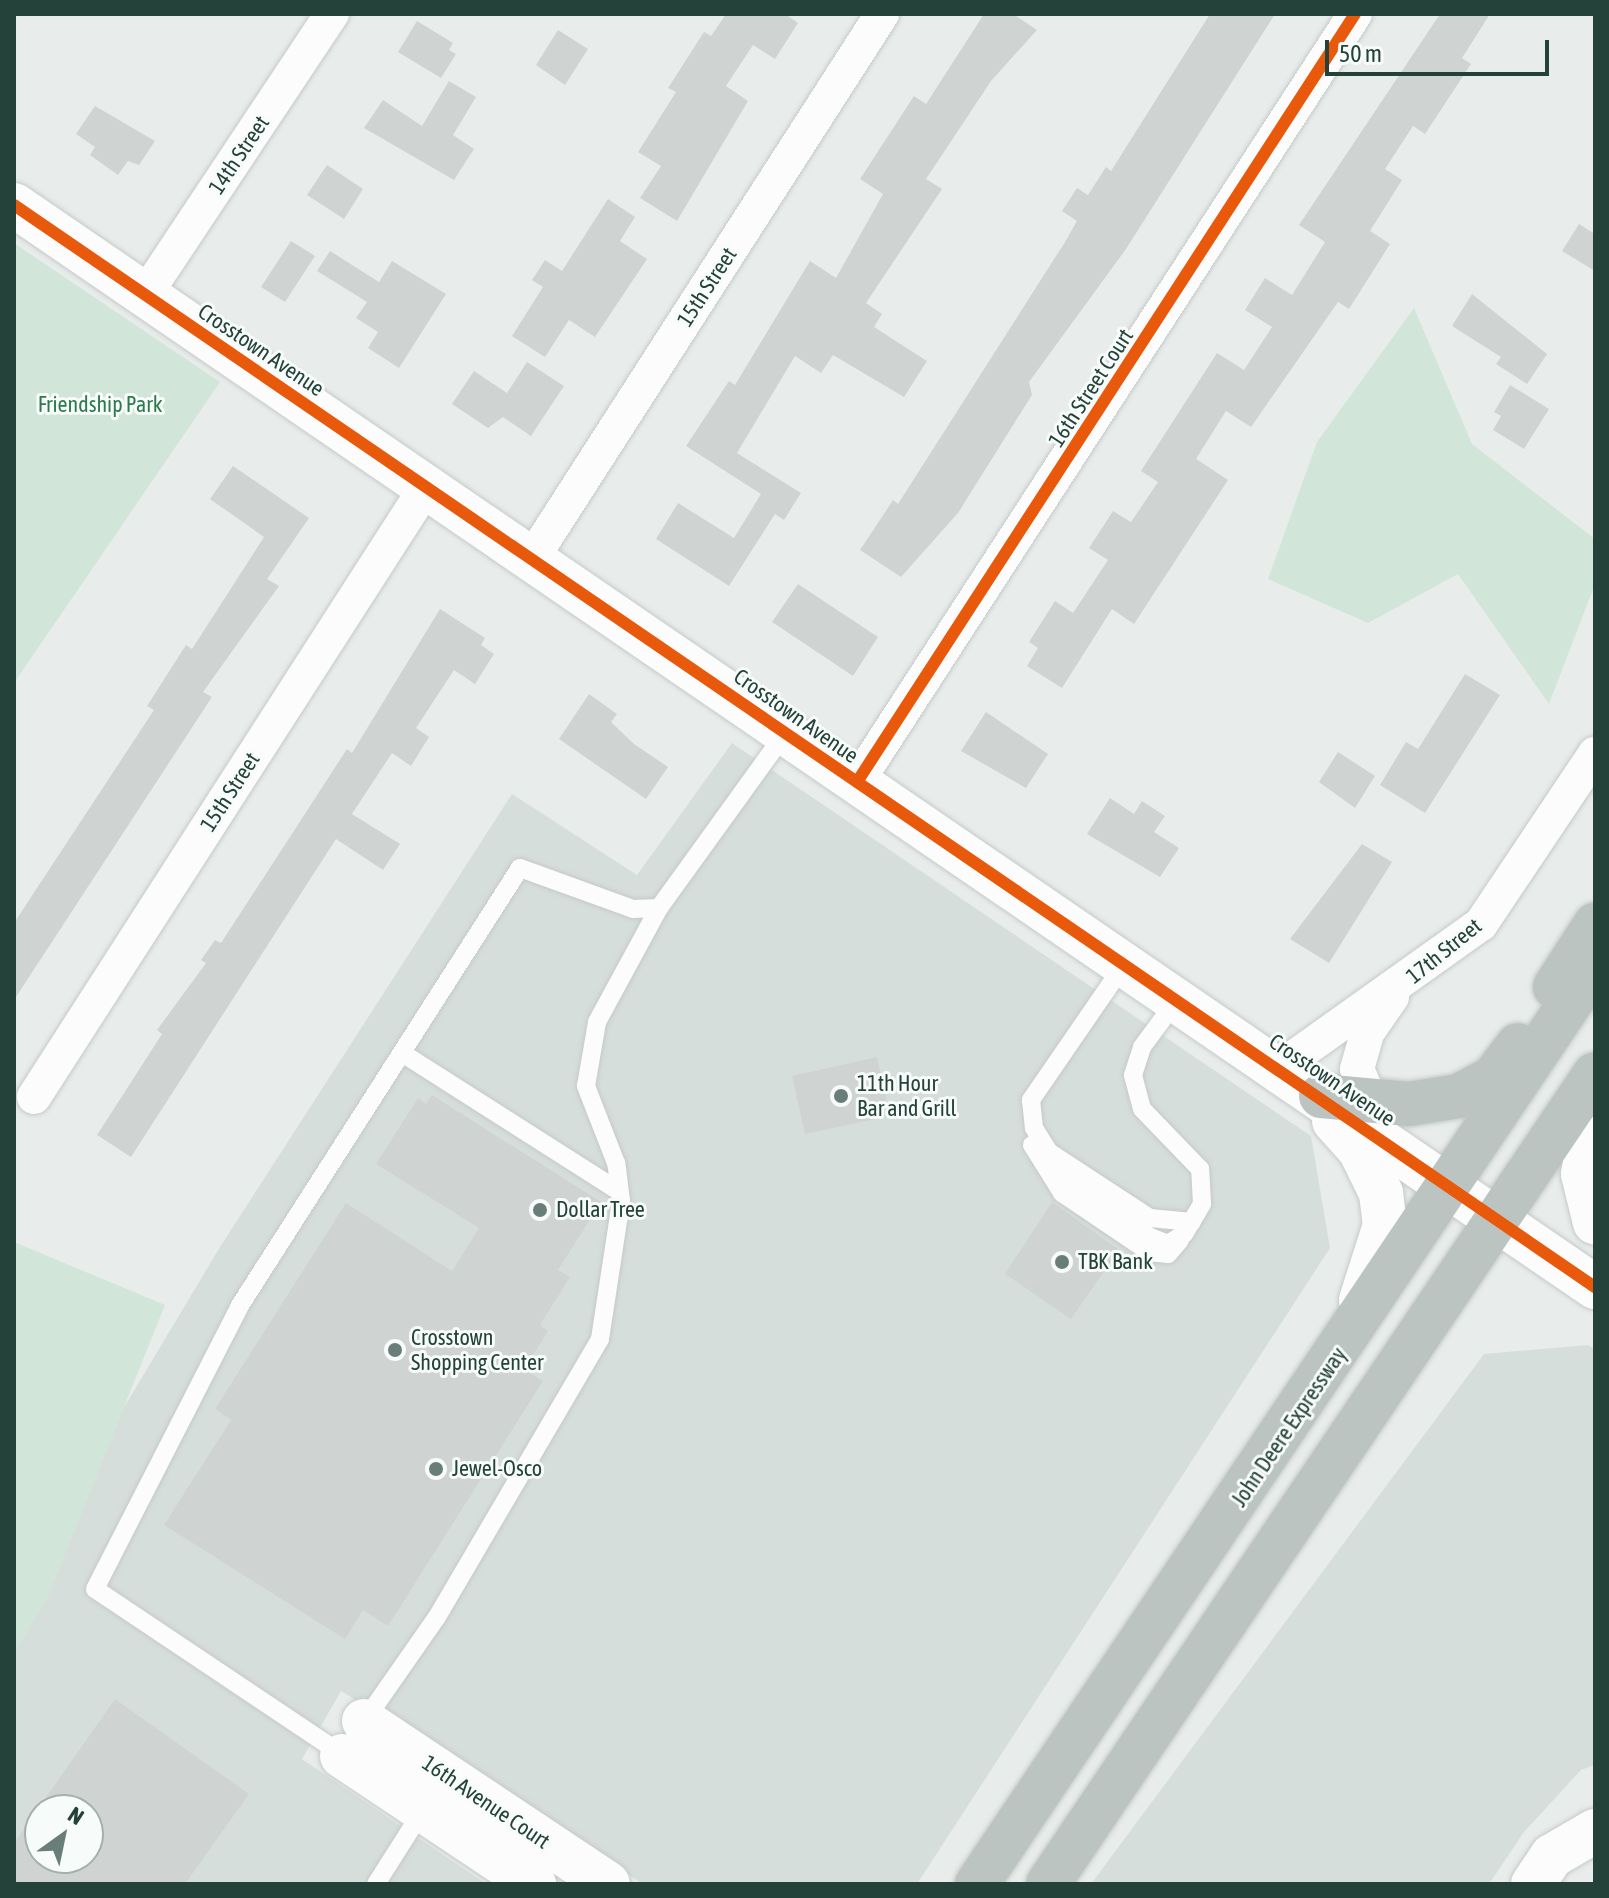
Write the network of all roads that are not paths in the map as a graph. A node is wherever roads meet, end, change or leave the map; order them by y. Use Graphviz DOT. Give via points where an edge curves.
graph roads {
  1 [pos="332,14"];
  2 [pos="882,14"];
  3 [pos="1355,14"];
  4 [pos="14,205"];
  5 [pos="145,295"];
  6 [pos="426,487"];
  7 [pos="531,560"];
  8 [pos="786,732"];
  9 [pos="1595,754"];
  10 [pos="857,782"];
  11 [pos="659,908"];
  12 [pos="1595,925"];
  13 [pos="1123,966"];
  14 [pos="1595,966"];
  15 [pos="1400,986"];
  16 [pos="1176,1001"];
  17 [pos="402,1053"];
  18 [pos="1595,1074"];
  19 [pos="1298,1081"];
  20 [pos="34,1097"];
  21 [pos="1371,1102"];
  22 [pos="1032,1108"];
  23 [pos="1595,1111"];
  24 [pos="1390,1143"];
  25 [pos="1452,1186"];
  26 [pos="619,1191"];
  27 [pos="1500,1220"];
  28 [pos="1595,1223"];
  29 [pos="1188,1228"];
  30 [pos="1595,1287"];
  31 [pos="1319,1383"];
  32 [pos="353,1739"];
  33 [pos="423,1810"];
  34 [pos="1595,1831"];
  35 [pos="376,1884"];
  36 [pos="534,1884"];
  37 [pos="608,1884"];
  38 [pos="977,1884"];
  39 [pos="1048,1884"];
  40 [pos="1533,1884"];
  1 -- 5 [label="street, 14th Street"];
  2 -- 7 [label="street, 15th Street"];
  3 -- 10 [label="street, 16th Street Court"];
  4 -- 5 [label="street, Crosstown Avenue"];
  5 -- 6 [label="street, Crosstown Avenue"];
  6 -- 7 [label="street, Crosstown Avenue"];
  6 -- 20 [label="street, 15th Street"];
  7 -- 8 [label="street, Crosstown Avenue"];
  8 -- 10 [label="street, Crosstown Avenue"];
  8 -- 11 [label="lane"];
  9 -- 15 [label="street, 17th Street" via="1481,924"];
  10 -- 13 [label="street, Crosstown Avenue"];
  11 -- 17 [label="lane" via="633,909 520,868"];
  11 -- 26 [label="lane" via="597,1022 586,1067"];
  12 -- 21 [label="highway" via="1493,1078 1433,1101"];
  13 -- 16 [label="street, Crosstown Avenue"];
  13 -- 22 [label="lane"];
  14 -- 25 [label="highway, John Deere Expressway"];
  15 -- 19 [label="street, 17th Street"];
  15 -- 21 [label="street" via="1360,1051 1357,1069"];
  16 -- 19 [label="street, Crosstown Avenue"];
  16 -- 29 [label="lane" via="1142,1047 1133,1075 1142,1109 1200,1169 1205,1188"];
  17 -- 26 [label="lane"];
  17 -- 32 [label="lane" via="239,1307 95,1589"];
  18 -- 27 [label="highway"];
  19 -- 21 [label="highway"];
  19 -- 24 [label="street, Crosstown Avenue"];
  19 -- 31 [label="street" via="1378,1178 1385,1225 1369,1283"];
  21 -- 24 [label="street"];
  22 -- 29 [label="lane" via="1041,1143 1150,1218"];
  22 -- 29 [label="lane" via="1033,1152 1062,1193 1161,1256"];
  23 -- 28 [label="street" via="1583,1174"];
  24 -- 25 [label="street, Crosstown Avenue"];
  25 -- 27 [label="street, Crosstown Avenue"];
  25 -- 31 [label="highway, John Deere Expressway"];
  26 -- 32 [label="lane" via="600,1339 437,1617"];
  27 -- 30 [label="street, Crosstown Avenue"];
  27 -- 39 [label="highway"];
  31 -- 38 [label="highway, John Deere Expressway"];
  32 -- 33 [label="street, 16th Avenue Court"];
  32 -- 37 [label="street, 16th Avenue Court"];
  33 -- 35 [label="lane"];
  33 -- 36 [label="street, 16th Avenue Court"];
  34 -- 40 [label="street" via="1552,1856"];
}
